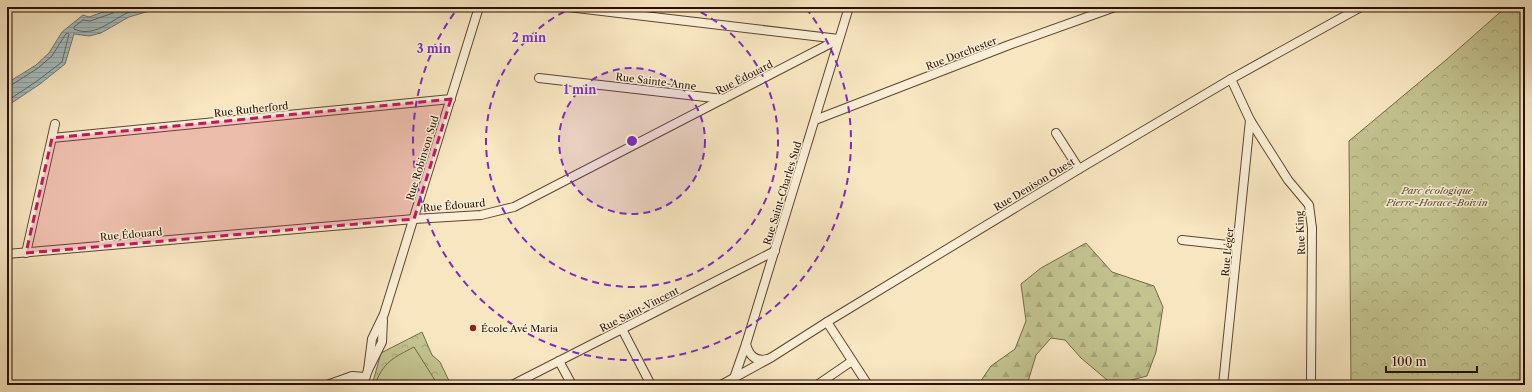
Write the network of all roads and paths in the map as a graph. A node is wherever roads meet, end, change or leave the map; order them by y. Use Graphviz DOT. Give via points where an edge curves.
graph roads {
  1 [pos="479,7"];
  2 [pos="568,7"];
  3 [pos="849,7"];
  4 [pos="1115,7"];
  5 [pos="1361,7"];
  6 [pos="839,39"];
  7 [pos="539,78"];
  8 [pos="1231,79"];
  9 [pos="451,99"];
  10 [pos="723,99"];
  11 [pos="815,120"];
  12 [pos="1250,120"];
  13 [pos="56,124"];
  14 [pos="1056,133"];
  15 [pos="52,138"];
  16 [pos="1080,169"];
  17 [pos="414,219"];
  18 [pos="1182,240"];
  19 [pos="1237,246"];
  20 [pos="774,251"];
  21 [pos="26,253"];
  22 [pos="7,254"];
  23 [pos="827,322"];
  24 [pos="622,329"];
  25 [pos="746,344"];
  26 [pos="772,357"];
  27 [pos="559,361"];
  28 [pos="852,362"];
  29 [pos="365,377"];
  30 [pos="733,382"];
  31 [pos="327,385"];
  32 [pos="355,385"];
  33 [pos="512,385"];
  34 [pos="572,385"];
  35 [pos="651,385"];
  36 [pos="721,385"];
  37 [pos="817,385"];
  38 [pos="868,385"];
  39 [pos="1223,385"];
  40 [pos="1311,385"];
  1 -- 9 [label="street, Rue Robinson Sud"];
  2 -- 6 [label="street"];
  3 -- 6 [label="street, Rue Saint-Charles Sud"];
  4 -- 11 [label="street, Rue Dorchester"];
  5 -- 8 [label="street, Rue Denison Ouest"];
  6 -- 10 [label="street, Rue Édouard"];
  6 -- 11 [label="street, Rue Saint-Charles Sud"];
  7 -- 10 [label="street, Rue Sainte-Anne"];
  8 -- 12 [label="street, Rue King"];
  8 -- 16 [label="street, Rue Denison Ouest"];
  9 -- 15 [label="street, Rue Rutherford"];
  9 -- 17 [label="street, Rue Robinson Sud"];
  10 -- 17 [label="street, Rue Édouard" via="514,207 482,215"];
  11 -- 20 [label="street, Rue Saint-Charles Sud"];
  12 -- 19 [label="street, Rue Léger"];
  12 -- 40 [label="street, Rue King" via="1288,180 1309,205 1312,228"];
  13 -- 15 [label="street"];
  14 -- 16 [label="street"];
  15 -- 21 [label="street"];
  16 -- 23 [label="street, Rue Denison Ouest"];
  17 -- 21 [label="street, Rue Édouard"];
  17 -- 29 [label="street, Rue Robinson Sud" via="384,314 372,339"];
  18 -- 19 [label="street"];
  19 -- 39 [label="street, Rue Léger"];
  20 -- 24 [label="street, Rue Saint-Vincent"];
  20 -- 25 [label="street, Rue Saint-Charles Sud"];
  21 -- 22 [label="street, Rue Édouard"];
  23 -- 26 [label="street, Rue Denison Ouest"];
  23 -- 28 [label="street"];
  24 -- 27 [label="street, Rue Saint-Vincent"];
  24 -- 35 [label="street"];
  25 -- 26 [label="street" via="748,352 755,359"];
  25 -- 30 [label="street, Rue Saint-Charles Sud"];
  26 -- 30 [label="street, Rue Denison Ouest"];
  27 -- 33 [label="street, Rue Saint-Vincent"];
  27 -- 34 [label="street"];
  28 -- 37 [label="street"];
  28 -- 38 [label="street"];
  29 -- 31 [label="street" via="352,376"];
  29 -- 32 [label="street"];
  30 -- 36 [label="street, Rue Denison Ouest"];
}
